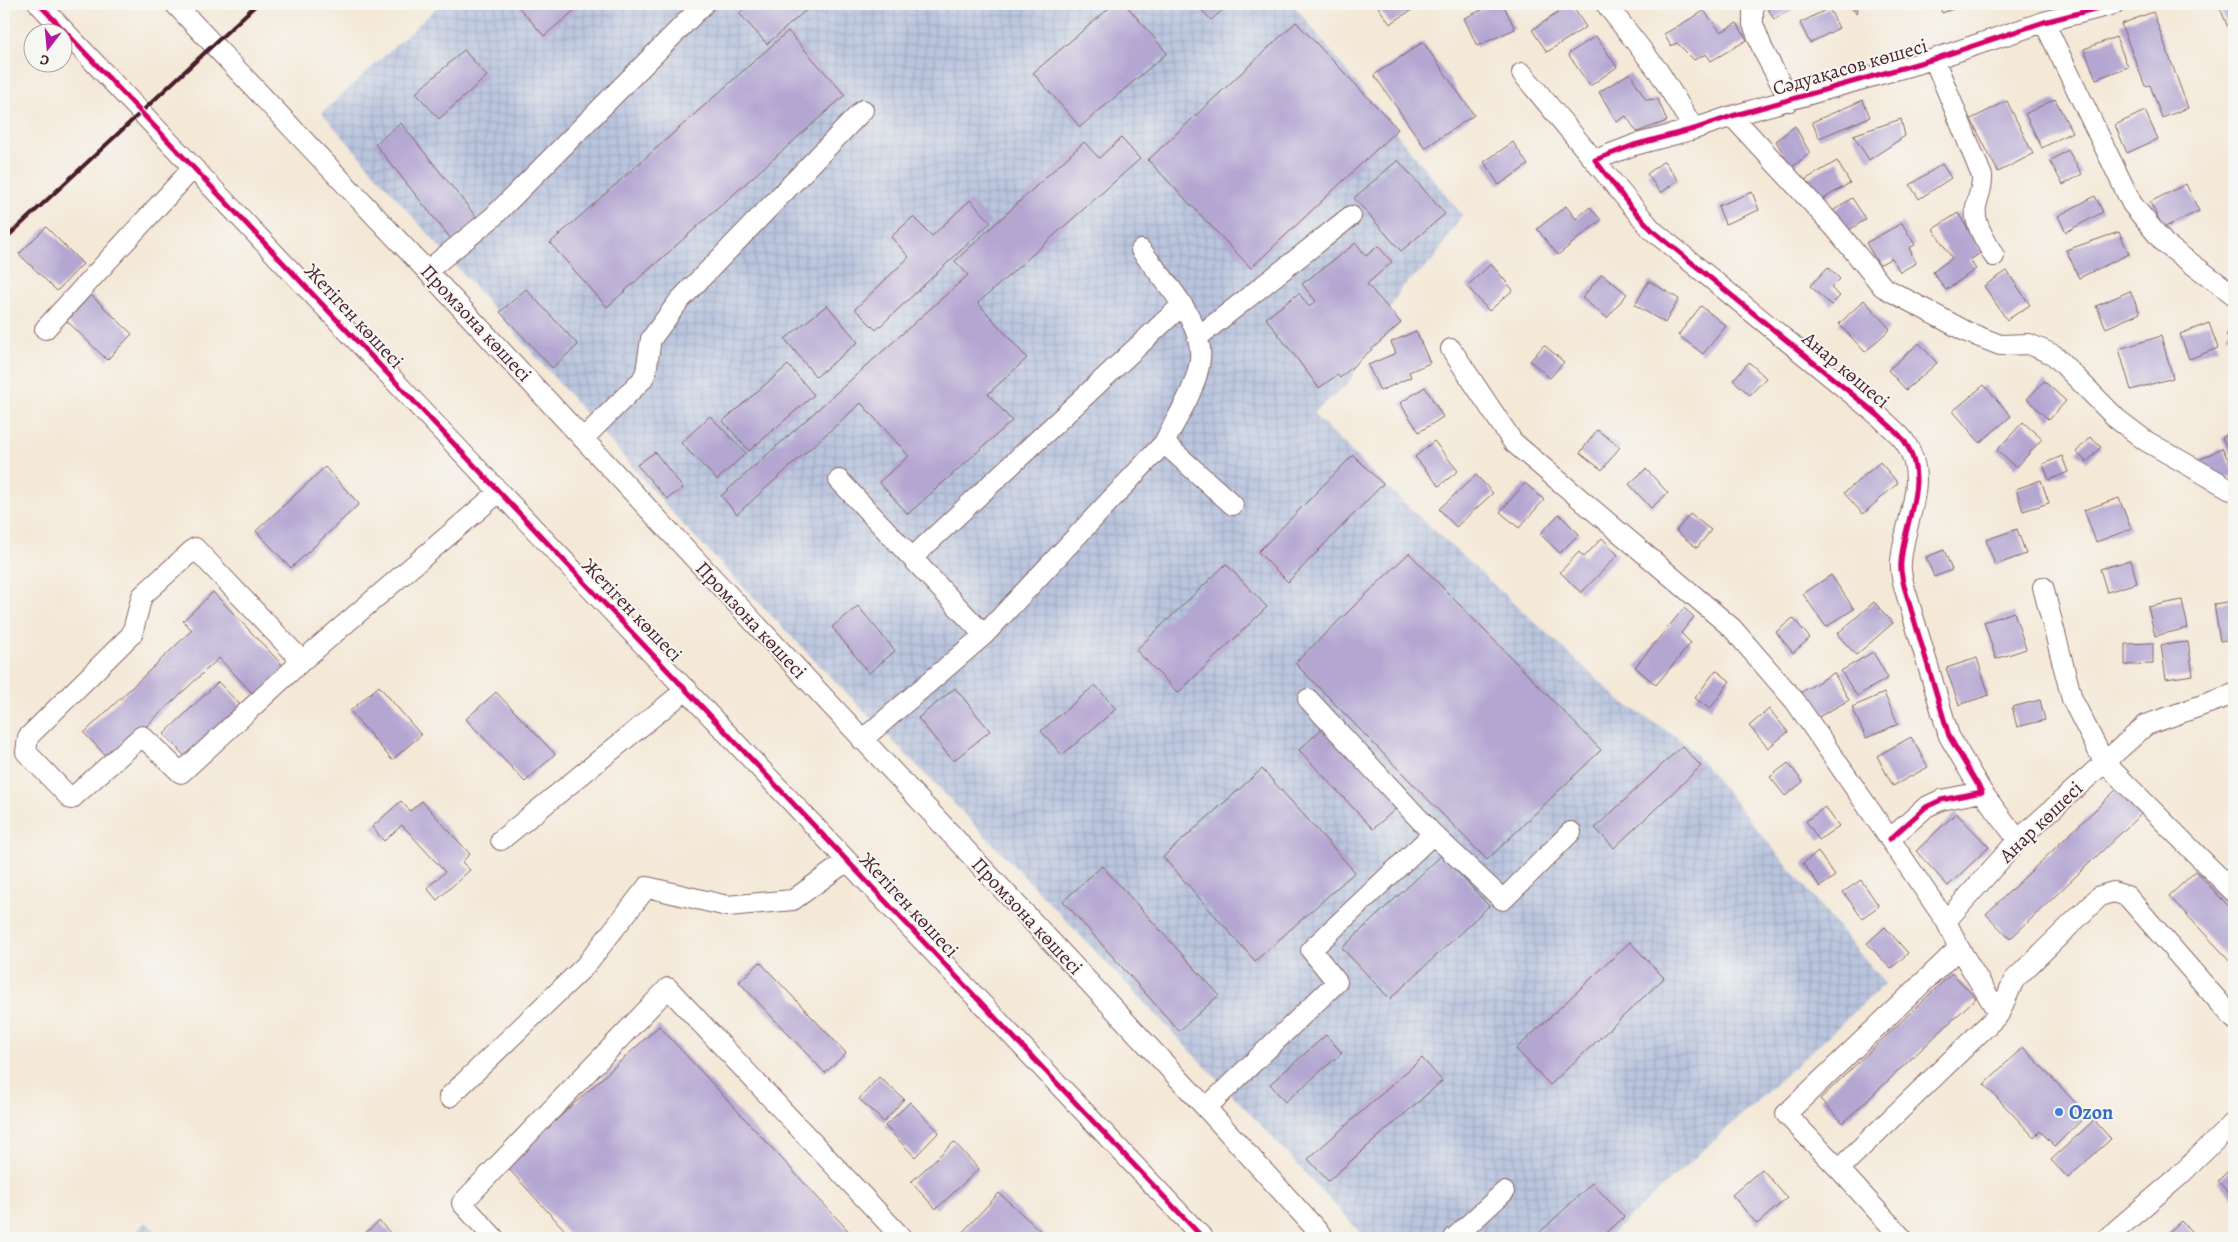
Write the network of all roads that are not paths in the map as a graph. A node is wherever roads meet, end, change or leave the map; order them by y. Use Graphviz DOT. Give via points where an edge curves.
graph roads {
  1 [pos="39,4"];
  2 [pos="175,4"];
  3 [pos="704,4"];
  4 [pos="1606,4"];
  5 [pos="1753,4"];
  6 [pos="2114,4"];
  7 [pos="2044,22"];
  8 [pos="1934,58"];
  9 [pos="1522,73"];
  10 [pos="1790,101"];
  11 [pos="862,110"];
  12 [pos="1732,116"];
  13 [pos="1694,129"];
  14 [pos="1595,160"];
  15 [pos="193,168"];
  16 [pos="1351,216"];
  17 [pos="1141,250"];
  18 [pos="1994,256"];
  19 [pos="427,271"];
  20 [pos="2234,294"];
  21 [pos="1182,305"];
  22 [pos="45,329"];
  23 [pos="1198,337"];
  24 [pos="1451,348"];
  25 [pos="583,439"];
  26 [pos="1164,443"];
  27 [pos="840,480"];
  28 [pos="2234,491"];
  29 [pos="499,492"];
  30 [pos="1233,505"];
  31 [pos="912,558"];
  32 [pos="2043,587"];
  33 [pos="984,635"];
  34 [pos="302,661"];
  35 [pos="687,689"];
  36 [pos="2234,694"];
  37 [pos="1308,699"];
  38 [pos="862,740"];
  39 [pos="2104,762"];
  40 [pos="1982,792"];
  41 [pos="1572,832"];
  42 [pos="1433,834"];
  43 [pos="1890,838"];
  44 [pos="501,840"];
  45 [pos="2018,840"];
  46 [pos="847,861"];
  47 [pos="2234,892"];
  48 [pos="1946,921"];
  49 [pos="1959,948"];
  50 [pos="1999,1014"];
  51 [pos="2234,1019"];
  52 [pos="449,1097"];
  53 [pos="1206,1108"];
  54 [pos="2234,1122"];
  55 [pos="1839,1168"];
  56 [pos="1504,1192"];
  57 [pos="494,1238"];
  58 [pos="902,1238"];
  59 [pos="1203,1238"];
  60 [pos="1324,1238"];
  61 [pos="1454,1238"];
  62 [pos="1902,1238"];
  63 [pos="2107,1238"];
  1 -- 15 [label="street, Жетіген көшесі"];
  2 -- 19 [label="street, Промзона көшесі"];
  3 -- 19 [label="street" via="493,217"];
  4 -- 13 [label="street" via="1659,72"];
  5 -- 10 [label="street" via="1753,24"];
  6 -- 7 [label="street, Сәдуақасов көшесі"];
  7 -- 8 [label="street, Сәдуақасов көшесі"];
  7 -- 20 [label="street" via="2132,204 2165,244"];
  8 -- 10 [label="street, Сәдуақасов көшесі"];
  8 -- 18 [label="street" via="1982,176 1975,209 1976,222"];
  9 -- 14 [label="street, Анар көшесі"];
  10 -- 12 [label="street, Сәдуақасов көшесі"];
  11 -- 25 [label="street" via="679,301 651,339 642,380"];
  12 -- 13 [label="street, Сәдуақасов көшесі"];
  12 -- 28 [label="street" via="1835,228 1883,287 1968,332 2000,345 2030,344 2054,355 2118,419 2146,441"];
  13 -- 14 [label="street, Сәдуақасов көшесі" via="1634,145"];
  14 -- 40 [label="street, Анар көшесі" via="1652,230 1880,417 1905,442 1914,464 1917,491 1900,564 1904,586 1949,736"];
  15 -- 22 [label="street"];
  15 -- 29 [label="street, Жетіген көшесі"];
  16 -- 23 [label="street"];
  17 -- 21 [label="street"];
  19 -- 25 [label="street, Промзона көшесі"];
  21 -- 23 [label="street"];
  21 -- 31 [label="street"];
  23 -- 26 [label="street" via="1200,358 1194,382"];
  24 -- 43 [label="street" via="1513,442 1732,628 1795,701"];
  25 -- 38 [label="street, Промзона көшесі"];
  26 -- 30 [label="street"];
  26 -- 33 [label="street"];
  27 -- 31 [label="street"];
  29 -- 34 [label="street"];
  29 -- 35 [label="street, Жетіген көшесі"];
  31 -- 33 [label="street"];
  32 -- 39 [label="street" via="2072,699"];
  33 -- 38 [label="street"];
  34 -- 34 [label="street" via="181,773 142,736 71,800 26,752 28,737 132,634 142,596 195,548"];
  35 -- 44 [label="street"];
  35 -- 46 [label="street, Жетіген көшесі"];
  36 -- 39 [label="street, Анар көшесі" via="2146,725"];
  37 -- 42 [label="street"];
  38 -- 53 [label="street, Промзона көшесі"];
  39 -- 45 [label="street, Анар көшесі"];
  39 -- 47 [label="street"];
  40 -- 43 [label="street" via="1941,800 1926,807"];
  40 -- 45 [label="street, Анар көшесі"];
  41 -- 42 [label="street" via="1503,900"];
  42 -- 53 [label="street" via="1311,950 1337,982"];
  43 -- 48 [label="street"];
  45 -- 48 [label="street, Анар көшесі"];
  46 -- 52 [label="street" via="792,900 728,906 647,887 585,966"];
  46 -- 59 [label="street, Жетіген көшесі"];
  48 -- 49 [label="street"];
  49 -- 50 [label="street"];
  49 -- 55 [label="street" via="1786,1114"];
  50 -- 51 [label="street" via="2014,980 2100,896 2113,892 2126,896"];
  50 -- 55 [label="street"];
  53 -- 60 [label="street, Промзона көшесі"];
  54 -- 63 [label="street" via="2178,1177"];
  55 -- 62 [label="street"];
  56 -- 61 [label="street"];
  57 -- 58 [label="street" via="462,1202 668,988"];
}
